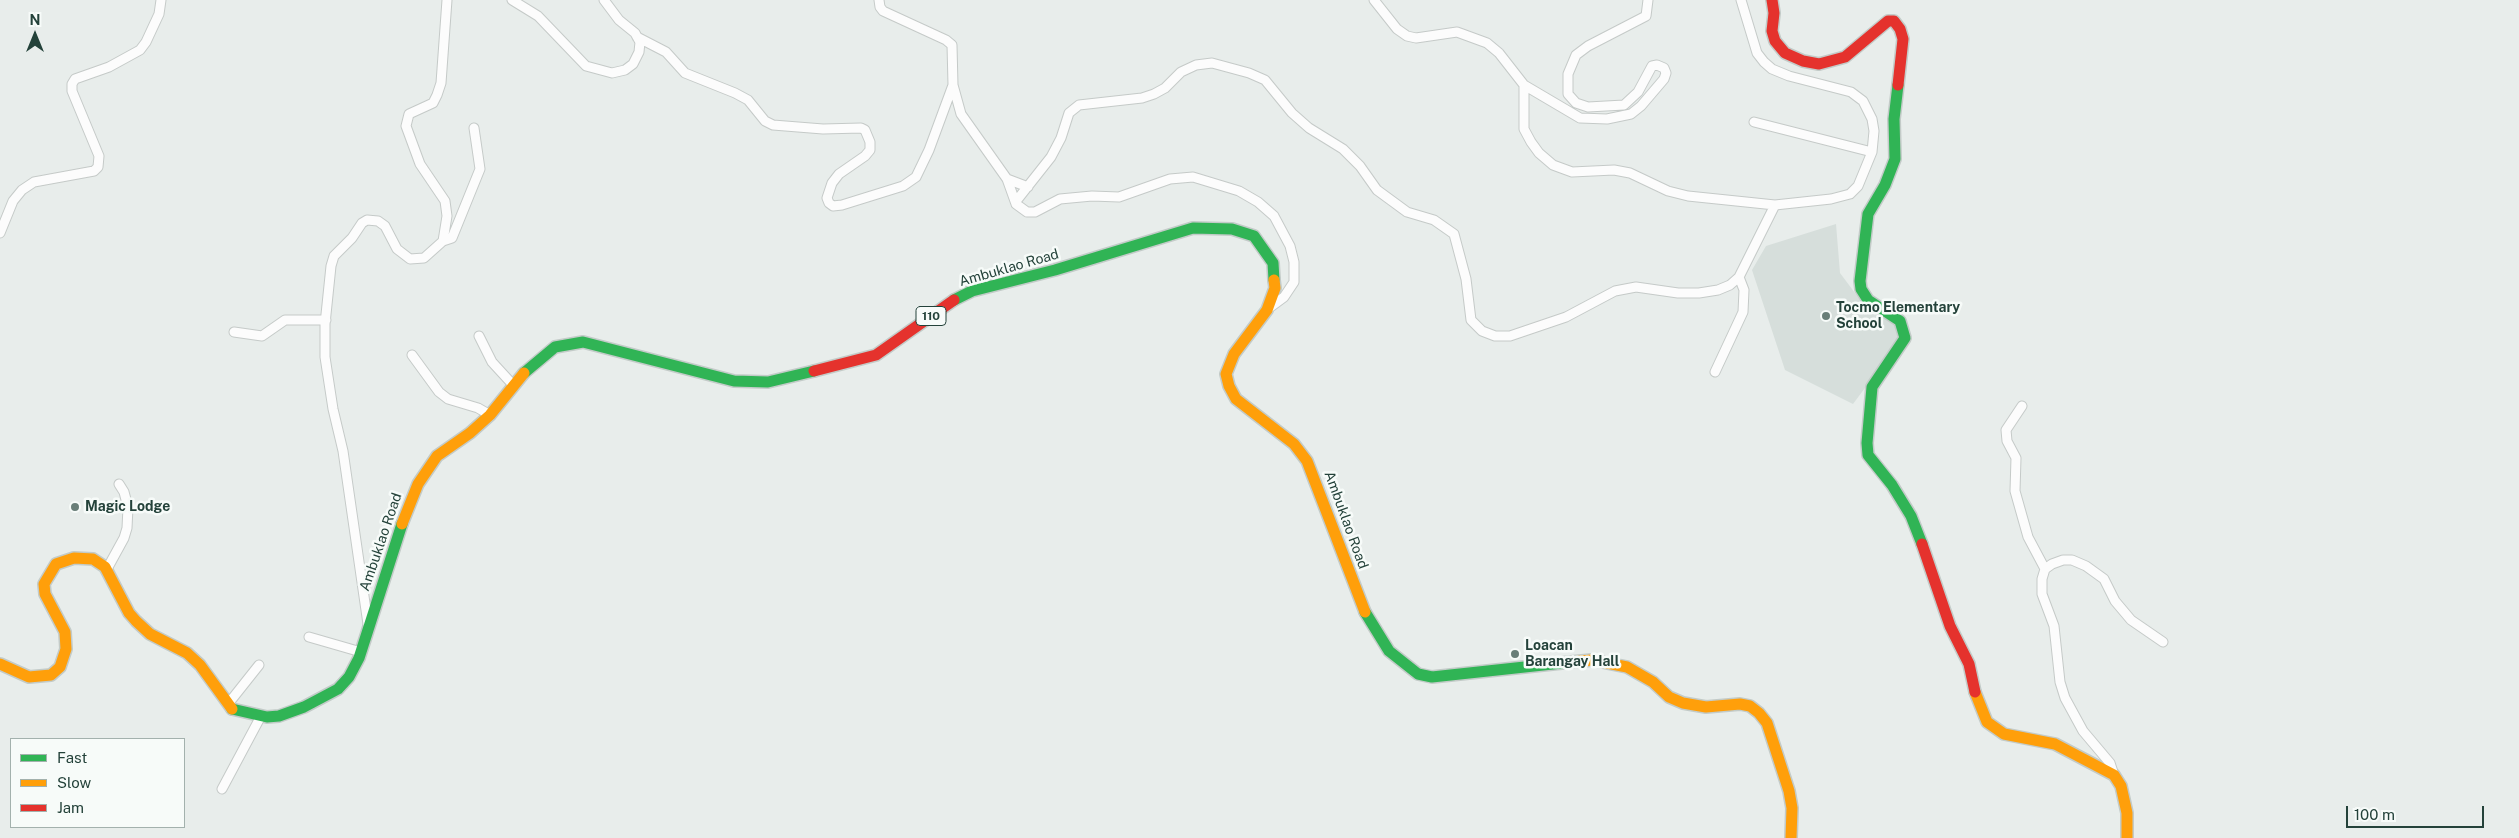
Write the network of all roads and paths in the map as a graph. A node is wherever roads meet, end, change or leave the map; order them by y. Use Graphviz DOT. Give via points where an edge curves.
graph roads {
  1 [pos="161,0"];
  2 [pos="447,0"];
  3 [pos="512,0"];
  4 [pos="604,0"];
  5 [pos="878,0"];
  6 [pos="1374,0"];
  7 [pos="1648,0"];
  8 [pos="1741,0"];
  9 [pos="1772,0"];
  10 [pos="637,37"];
  11 [pos="953,85"];
  12 [pos="1524,85"];
  13 [pos="1754,122"];
  14 [pos="474,128"];
  15 [pos="1872,152"];
  16 [pos="1008,180"];
  17 [pos="1028,187"];
  18 [pos="1016,204"];
  19 [pos="1775,205"];
  20 [pos="0,233"];
  21 [pos="443,241"];
  22 [pos="1739,277"];
  23 [pos="1267,310"];
  24 [pos="326,320"];
  25 [pos="234,332"];
  26 [pos="479,336"];
  27 [pos="412,355"];
  28 [pos="1715,372"];
  29 [pos="514,386"];
  30 [pos="2022,406"];
  31 [pos="490,415"];
  32 [pos="119,484"];
  33 [pos="106,569"];
  34 [pos="2046,569"];
  35 [pos="368,627"];
  36 [pos="309,637"];
  37 [pos="2163,642"];
  38 [pos="361,652"];
  39 [pos="0,664"];
  40 [pos="259,666"];
  41 [pos="228,704"];
  42 [pos="261,716"];
  43 [pos="2114,775"];
  44 [pos="222,789"];
  45 [pos="1791,838"];
  46 [pos="2127,838"];
  1 -- 20 [label="street" via="159,14 140,50 110,67 75,79 72,84 99,156 98,167 94,171 34,182 22,190 13,201"];
  2 -- 21 [label="street" via="441,83 433,103 409,114 406,126 420,164 445,201 448,216"];
  3 -- 10 [label="street" via="538,16 586,66 601,71 618,72 633,64 639,52"];
  4 -- 10 [label="street" via="618,20"];
  5 -- 11 [label="street" via="884,11 952,45"];
  6 -- 12 [label="street" via="1396,29 1406,36 1416,38 1457,32 1487,43 1499,52"];
  7 -- 12 [label="street" via="1646,16 1588,46 1576,55 1568,74 1568,94 1576,103 1603,108 1624,105 1638,92 1652,66 1664,68 1664,79 1631,114 1607,119 1580,118"];
  8 -- 15 [label="street" via="1757,53 1772,69 1850,92 1863,101 1872,119"];
  9 -- 43 [label="main road" via="1775,41 1785,53 1803,61 1819,64 1846,57 1888,21 1894,21 1900,29 1903,40 1894,119 1895,159 1868,214 1860,281 1868,300 1900,321 1905,338 1872,387 1868,455 1892,485 1910,516 1934,574 1950,626 1969,664 1977,701 1987,722 2004,734 2055,744"];
  10 -- 11 [label="street" via="666,52 684,73 748,100 773,125 865,130 870,150 832,183 827,198 833,206 902,186 916,177"];
  11 -- 16 [label="street" via="960,114"];
  12 -- 19 [label="street" via="1524,129 1539,153 1553,165 1572,172 1614,170 1630,173 1668,191 1688,196"];
  13 -- 15 [label="street"];
  14 -- 21 [label="street" via="480,169 452,238"];
  15 -- 19 [label="street" via="1858,186 1850,194"];
  16 -- 17 [label="street"];
  16 -- 18 [label="street"];
  17 -- 18 [label="street"];
  17 -- 22 [label="street" via="1051,157 1069,113 1078,105 1142,98 1165,88 1181,72 1196,65 1212,63 1265,80 1292,113 1349,155 1376,190 1407,212 1434,220 1449,229 1458,244 1471,320 1482,331 1495,336 1510,336 1535,330 1615,290 1636,287 1699,293 1718,290"];
  18 -- 23 [label="street" via="1027,212 1034,212 1060,199 1119,197 1170,178 1193,177 1239,191 1274,216 1290,246 1294,262 1294,282 1284,298"];
  19 -- 22 [label="street"];
  21 -- 24 [label="street" via="424,258 410,259 397,249 385,226 378,221 362,223 332,261"];
  22 -- 28 [label="street" via="1744,290 1743,312"];
  23 -- 29 [label="main road, Ambuklao Road / 110" via="1273,299 1275,274 1273,263 1262,244 1244,231 1193,228 1055,270 972,290 952,300 876,355 768,382 734,381 583,342 555,347 525,371"];
  23 -- 45 [label="main road, Ambuklao Road / 110" via="1234,354 1226,374 1229,386 1236,398 1294,444 1307,461 1361,606 1389,651 1418,674 1432,677 1592,660 1627,667 1653,682 1669,698 1683,703 1706,707 1750,706 1767,723 1772,738 1792,808"];
  24 -- 25 [label="street" via="285,320 262,336"];
  24 -- 35 [label="street" via="328,383 343,451"];
  26 -- 29 [label="street" via="492,362"];
  27 -- 31 [label="street" via="440,392"];
  29 -- 31 [label="main road, Ambuklao Road / 110"];
  30 -- 34 [label="street" via="2006,430 2007,441 2016,458 2015,491 2026,528"];
  31 -- 35 [label="main road, Ambuklao Road / 110" via="437,456 418,484"];
  32 -- 33 [label="street" via="128,507 127,528"];
  33 -- 39 [label="main road" via="93,559 74,558 56,564 49,573 44,584 45,594 65,632 66,649 60,667 51,676 29,677"];
  33 -- 41 [label="main road" via="136,621 150,634 187,653 200,665"];
  34 -- 37 [label="street" via="2063,560 2072,560 2091,569 2104,579 2131,620"];
  34 -- 43 [label="street" via="2042,594 2054,626 2060,682 2065,698 2083,731 2110,763"];
  35 -- 38 [label="main road, Ambuklao Road / 110"];
  36 -- 38 [label="street"];
  38 -- 42 [label="main road, Ambuklao Road / 110" via="349,677 338,689 304,708 280,716"];
  40 -- 41 [label="street"];
  41 -- 42 [label="main road, Ambuklao Road / 110" via="241,712"];
  42 -- 44 [label="street"];
  43 -- 46 [label="main road" via="2121,786 2127,813"];
}
